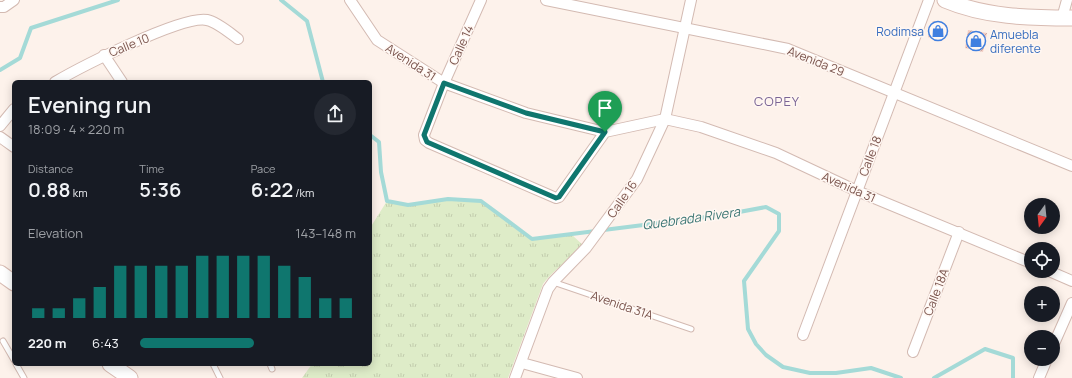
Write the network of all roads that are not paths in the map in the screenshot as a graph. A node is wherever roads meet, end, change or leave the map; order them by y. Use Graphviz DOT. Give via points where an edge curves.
graph roads {
  1 [pos="14,0"];
  2 [pos="350,0"];
  3 [pos="481,0"];
  4 [pos="546,0"];
  5 [pos="691,0"];
  6 [pos="929,0"];
  7 [pos="1067,0"];
  8 [pos="953,2"];
  9 [pos="0,7"];
  10 [pos="1067,18"];
  11 [pos="685,27"];
  12 [pos="238,39"];
  13 [pos="104,55"];
  14 [pos="59,80"];
  15 [pos="121,80"];
  16 [pos="444,83"];
  17 [pos="895,94"];
  18 [pos="12,112"];
  19 [pos="665,119"];
  20 [pos="0,126"];
  21 [pos="605,132"];
  22 [pos="0,137"];
  23 [pos="12,146"];
  24 [pos="1072,166"];
  25 [pos="857,191"];
  26 [pos="959,232"];
  27 [pos="1024,260"];
  28 [pos="0,272"];
  29 [pos="1060,276"];
  30 [pos="12,281"];
  31 [pos="1072,281"];
  32 [pos="553,282"];
  33 [pos="1072,303"];
  34 [pos="691,329"];
  35 [pos="1060,330"];
  36 [pos="803,335"];
  37 [pos="2,341"];
  38 [pos="913,352"];
  39 [pos="12,357"];
  40 [pos="522,363"];
  41 [pos="17,366"];
  42 [pos="113,366"];
  43 [pos="214,366"];
  44 [pos="1044,366"];
  45 [pos="24,378"];
  46 [pos="130,378"];
  47 [pos="220,378"];
  48 [pos="515,378"];
  49 [pos="577,378"];
  50 [pos="1039,378"];
  1 -- 9 [label="street"];
  2 -- 16 [label="street, Avenida 31" via="377,40"];
  3 -- 16 [label="street, Calle 14"];
  4 -- 11 [label="street, Avenida 29"];
  5 -- 11 [label="street, Calle 16"];
  6 -- 17 [label="street, Calle 18"];
  7 -- 10 [label="street"];
  8 -- 10 [label="main road" via="1002,15"];
  11 -- 17 [label="street, Avenida 29" via="788,49"];
  11 -- 19 [label="street, Calle 16"];
  12 -- 13 [label="street, Calle 10" via="207,20 186,23"];
  13 -- 14 [label="street, Calle 10"];
  13 -- 15 [label="street"];
  16 -- 21 [label="street, Avenida 31" via="526,113"];
  16 -- 21 [label="street, Calle 14" via="424,135 425,140 556,198"];
  17 -- 24 [label="street, Avenida 29"];
  17 -- 25 [label="street, Calle 18"];
  18 -- 20 [label="street"];
  19 -- 21 [label="street"];
  19 -- 25 [label="street, Avenida 31" via="701,128 776,154"];
  19 -- 32 [label="street, Calle 16" via="637,179 586,248"];
  22 -- 23 [label="street"];
  25 -- 26 [label="street, Avenida 31"];
  25 -- 36 [label="street, Calle 18"];
  26 -- 27 [label="street, Avenida 31"];
  26 -- 38 [label="street, Calle 18A"];
  28 -- 30 [label="main road"];
  29 -- 31 [label="street"];
  32 -- 34 [label="lane, Avenida 31A"];
  32 -- 40 [label="street, Calle 16" via="548,289"];
  33 -- 35 [label="street"];
  37 -- 39 [label="lane"];
  40 -- 48 [label="street, Calle 16"];
  40 -- 49 [label="street"];
  41 -- 45 [label="lane"];
  42 -- 46 [label="main road"];
  43 -- 47 [label="lane"];
  44 -- 50 [label="street"];
}
